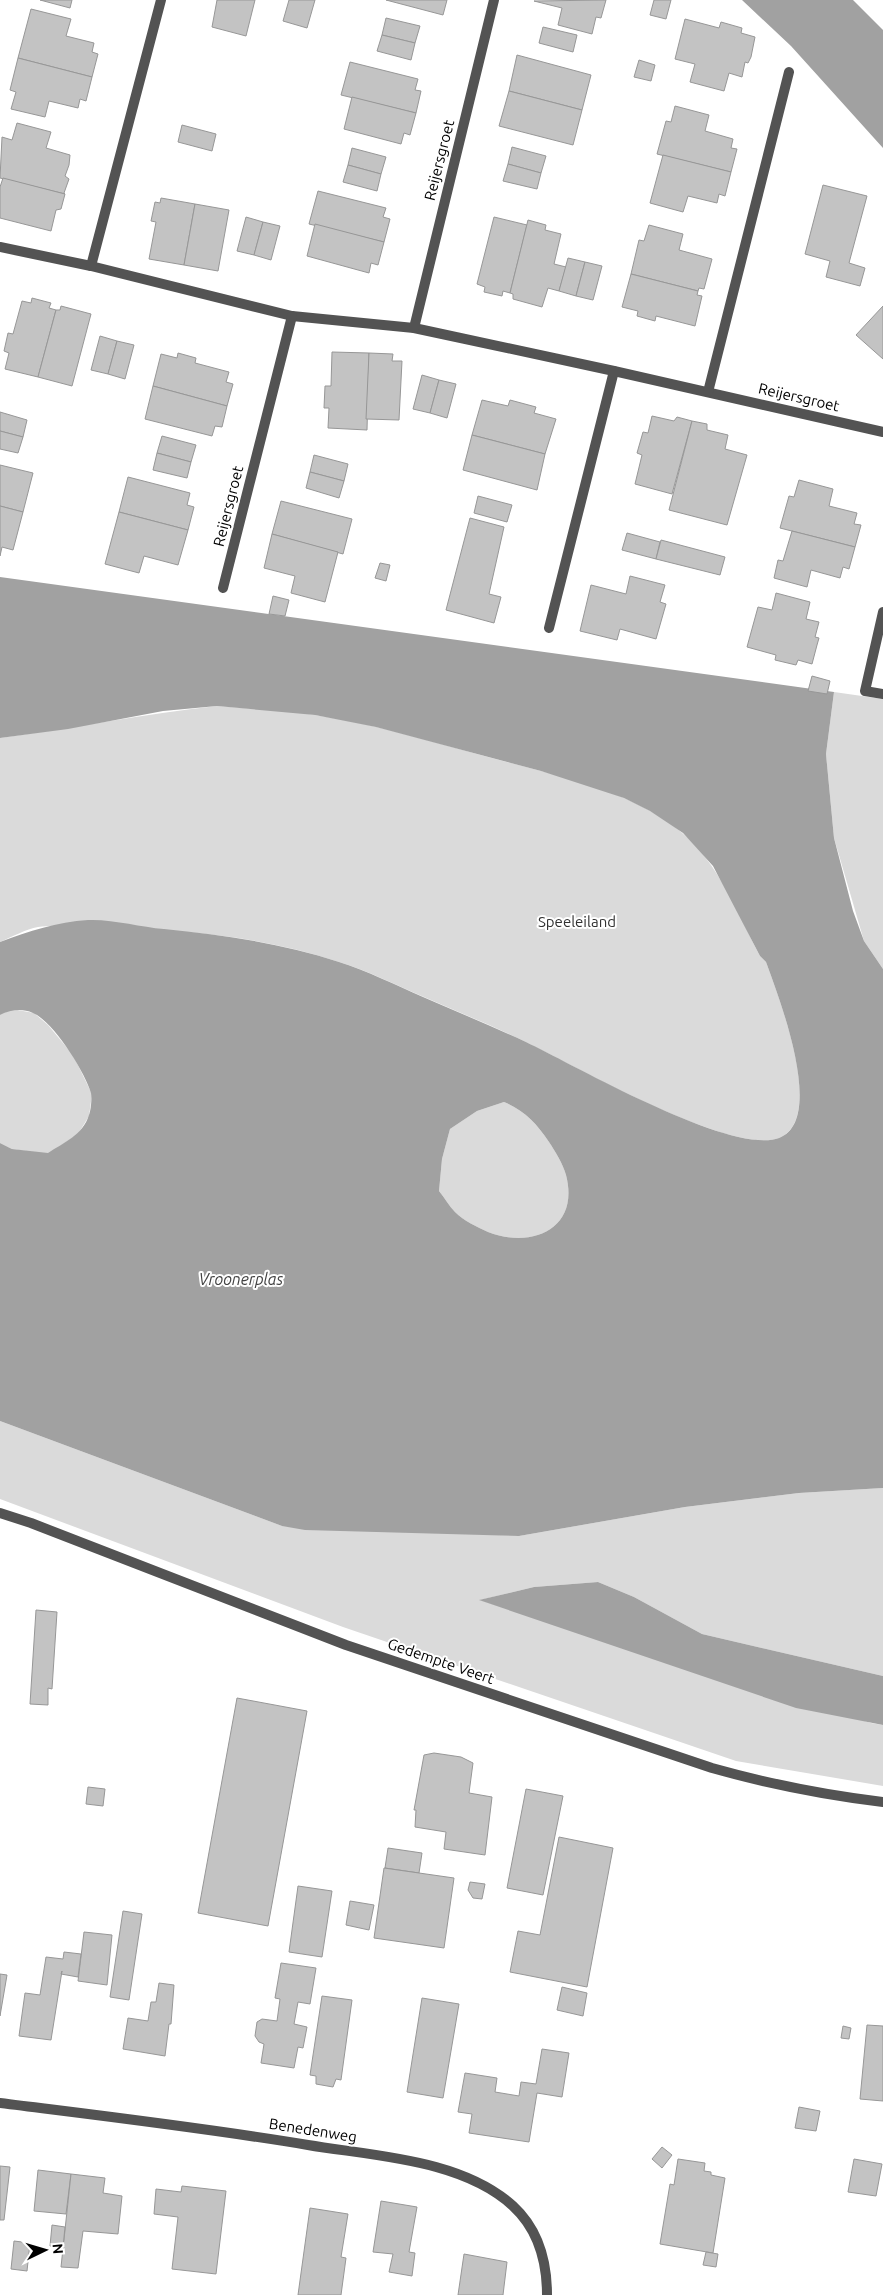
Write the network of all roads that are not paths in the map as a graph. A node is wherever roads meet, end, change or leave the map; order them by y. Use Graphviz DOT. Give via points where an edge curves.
graph roads {
  1 [pos="161,0"];
  2 [pos="494,0"];
  3 [pos="789,72"];
  4 [pos="0,247"];
  5 [pos="91,266"];
  6 [pos="292,316"];
  7 [pos="414,328"];
  8 [pos="614,371"];
  9 [pos="708,392"];
  10 [pos="883,432"];
  11 [pos="222,588"];
  12 [pos="883,612"];
  13 [pos="549,628"];
  14 [pos="883,694"];
  15 [pos="0,1513"];
  16 [pos="883,1802"];
  17 [pos="0,2103"];
  18 [pos="547,2295"];
  1 -- 5 [label="street"];
  2 -- 7 [label="street, Reijersgroet"];
  3 -- 9 [label="street"];
  4 -- 5 [label="street, Reijersgroet"];
  5 -- 6 [label="street, Reijersgroet"];
  6 -- 7 [label="street, Reijersgroet"];
  6 -- 11 [label="street, Reijersgroet"];
  7 -- 8 [label="street, Reijersgroet"];
  8 -- 9 [label="street, Reijersgroet"];
  8 -- 13 [label="street"];
  9 -- 10 [label="street, Reijersgroet"];
  12 -- 14 [label="street" via="865,691"];
  15 -- 16 [label="street, Gedempte Veert" via="346,1645 712,1768 820,1794"];
  17 -- 18 [label="street, Benedenweg" via="246,2135 426,2164 459,2174 483,2185 513,2206 534,2233 545,2264"];
}
